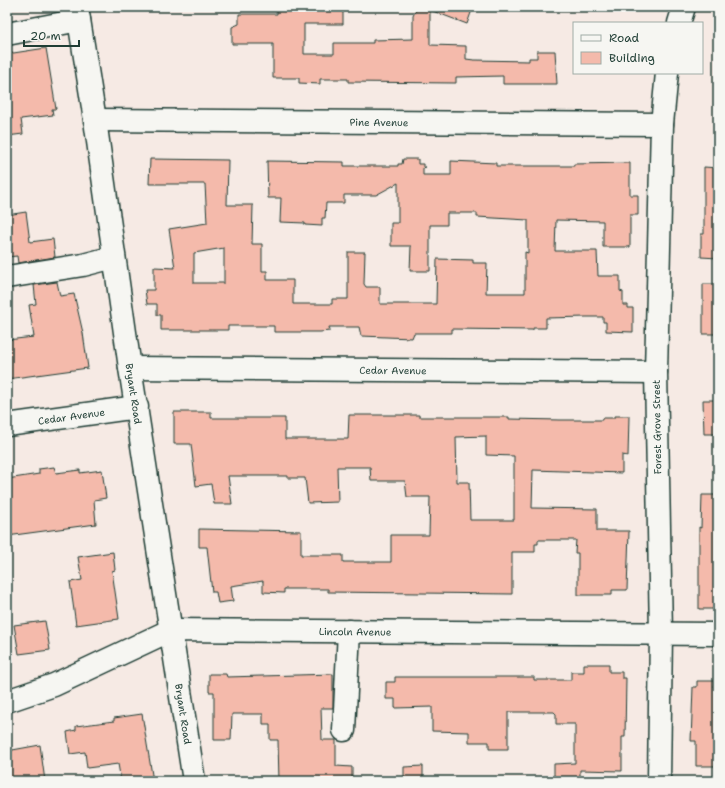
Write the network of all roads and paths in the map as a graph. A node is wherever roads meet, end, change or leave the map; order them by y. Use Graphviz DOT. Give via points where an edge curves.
graph roads {
  1 [pos="684,7"];
  2 [pos="78,14"];
  3 [pos="679,22"];
  4 [pos="7,34"];
  5 [pos="667,74"];
  6 [pos="95,120"];
  7 [pos="662,124"];
  8 [pos="114,257"];
  9 [pos="7,277"];
  10 [pos="130,368"];
  11 [pos="656,372"];
  12 [pos="137,407"];
  13 [pos="7,425"];
  14 [pos="171,630"];
  15 [pos="349,631"];
  16 [pos="661,633"];
  17 [pos="718,634"];
  18 [pos="7,701"];
  19 [pos="344,730"];
  20 [pos="194,781"];
  21 [pos="659,781"];
  1 -- 3 [label="street"];
  2 -- 4 [label="street"];
  2 -- 6 [label="street, Bryant Road"];
  5 -- 7 [label="street, Forest Grove Street"];
  6 -- 7 [label="street, Pine Avenue"];
  6 -- 8 [label="street, Bryant Road"];
  7 -- 11 [label="street, Forest Grove Street"];
  8 -- 9 [label="street" via="83,265"];
  8 -- 10 [label="street, Bryant Road"];
  10 -- 11 [label="street, Cedar Avenue"];
  10 -- 12 [label="street, Bryant Road"];
  11 -- 16 [label="street, Forest Grove Street"];
  12 -- 13 [label="street, Cedar Avenue"];
  12 -- 14 [label="street, Bryant Road"];
  14 -- 15 [label="street, Lincoln Avenue"];
  14 -- 18 [label="street, Lincoln Avenue" via="54,685"];
  14 -- 20 [label="street, Bryant Road"];
  15 -- 16 [label="street, Lincoln Avenue"];
  15 -- 19 [label="street"];
  16 -- 17 [label="street, Lincoln Avenue"];
  16 -- 21 [label="street, Forest Grove Street"];
}
